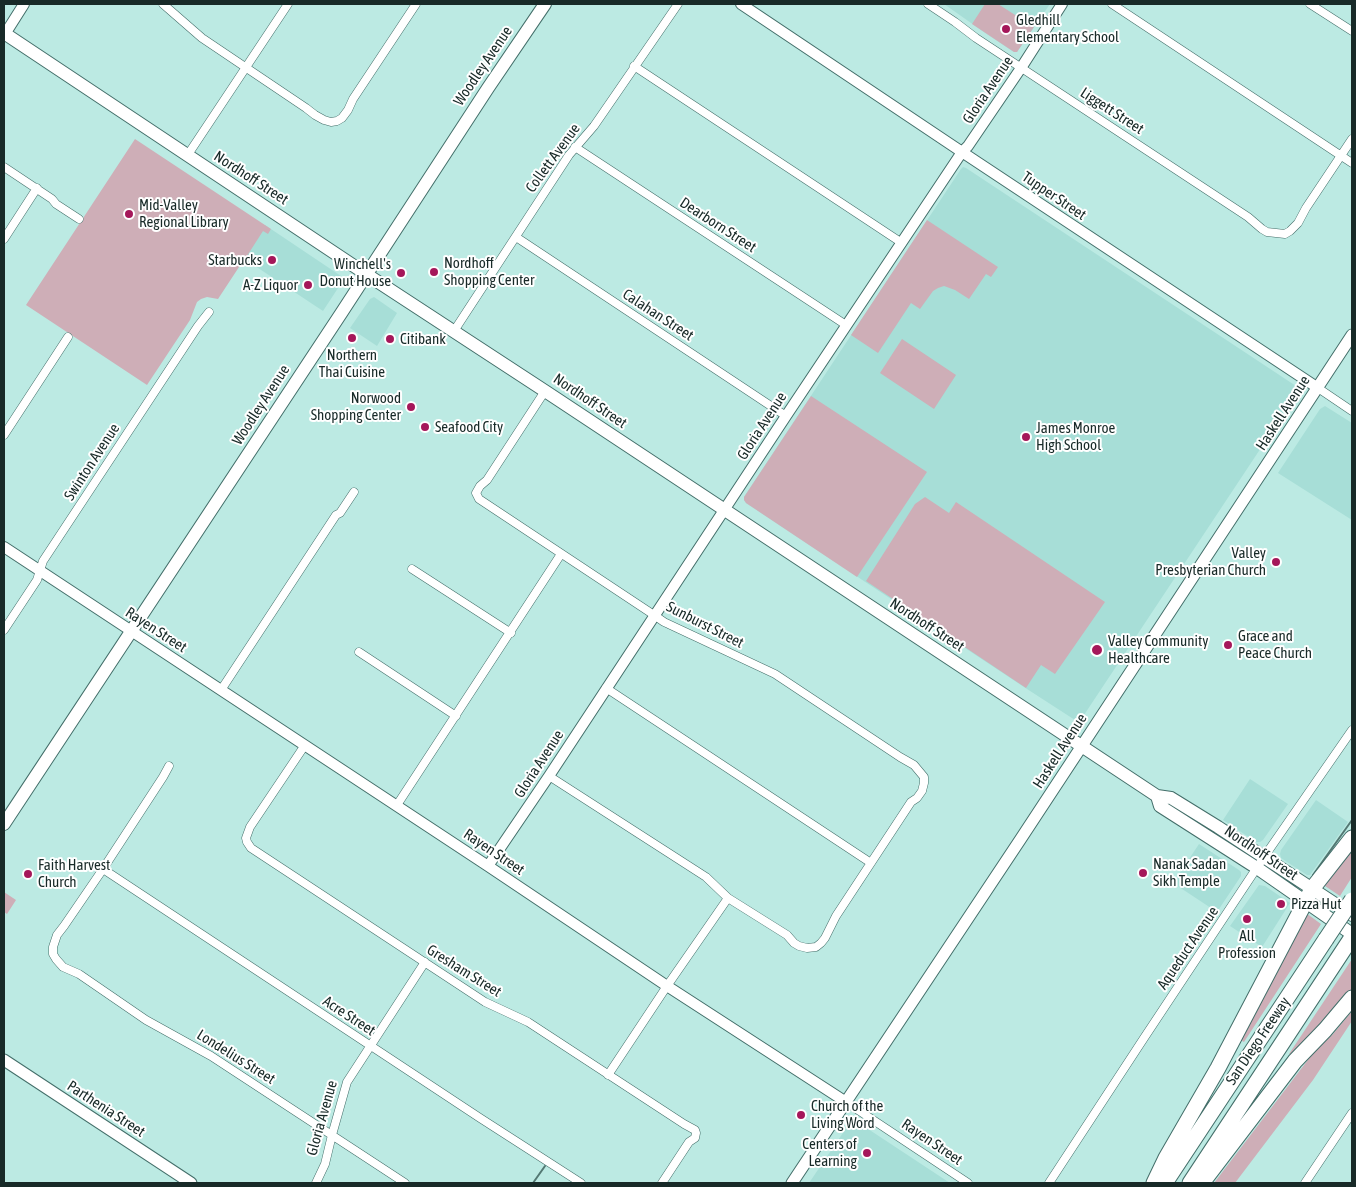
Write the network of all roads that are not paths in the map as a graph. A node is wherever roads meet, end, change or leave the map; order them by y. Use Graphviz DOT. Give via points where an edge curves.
graph roads {
  1 [pos="24,4"];
  2 [pos="163,4"];
  3 [pos="288,4"];
  4 [pos="416,4"];
  5 [pos="545,4"];
  6 [pos="678,4"];
  7 [pos="741,4"];
  8 [pos="928,4"];
  9 [pos="1062,4"];
  10 [pos="1112,4"];
  11 [pos="1310,4"];
  12 [pos="1352,32"];
  13 [pos="4,35"];
  14 [pos="634,66"];
  15 [pos="246,68"];
  16 [pos="1021,68"];
  17 [pos="1352,139"];
  18 [pos="575,147"];
  19 [pos="962,152"];
  20 [pos="187,156"];
  21 [pos="1341,156"];
  22 [pos="1352,163"];
  23 [pos="4,166"];
  24 [pos="37,188"];
  25 [pos="79,219"];
  26 [pos="516,237"];
  27 [pos="4,239"];
  28 [pos="902,243"];
  29 [pos="366,274"];
  30 [pos="209,312"];
  31 [pos="846,325"];
  32 [pos="454,331"];
  33 [pos="1352,335"];
  34 [pos="68,337"];
  35 [pos="1318,388"];
  36 [pos="545,391"];
  37 [pos="1352,411"];
  38 [pos="786,416"];
  39 [pos="4,436"];
  40 [pos="354,492"];
  41 [pos="724,510"];
  42 [pos="4,547"];
  43 [pos="561,554"];
  44 [pos="412,569"];
  45 [pos="40,571"];
  46 [pos="654,615"];
  47 [pos="4,630"];
  48 [pos="131,631"];
  49 [pos="511,633"];
  50 [pos="358,652"];
  51 [pos="606,688"];
  52 [pos="221,690"];
  53 [pos="456,716"];
  54 [pos="1352,730"];
  55 [pos="305,745"];
  56 [pos="1082,746"];
  57 [pos="169,766"];
  58 [pos="550,776"];
  59 [pos="1157,796"];
  60 [pos="396,805"];
  61 [pos="4,824"];
  62 [pos="1352,838"];
  63 [pos="1264,857"];
  64 [pos="871,863"];
  65 [pos="488,866"];
  66 [pos="1257,868"];
  67 [pos="103,869"];
  68 [pos="1312,889"];
  69 [pos="728,898"];
  70 [pos="1352,900"];
  71 [pos="1305,902"];
  72 [pos="1352,915"];
  73 [pos="1352,935"];
  74 [pos="424,962"];
  75 [pos="667,986"];
  76 [pos="1352,998"];
  77 [pos="370,1046"];
  78 [pos="4,1060"];
  79 [pos="608,1075"];
  80 [pos="1235,1077"];
  81 [pos="1255,1083"];
  82 [pos="846,1102"];
  83 [pos="1352,1113"];
  84 [pos="332,1135"];
  85 [pos="191,1183"];
  86 [pos="316,1183"];
  87 [pos="405,1183"];
  88 [pos="581,1183"];
  89 [pos="662,1183"];
  90 [pos="792,1183"];
  91 [pos="968,1183"];
  92 [pos="1050,1183"];
  93 [pos="1154,1183"];
  94 [pos="1165,1183"];
  95 [pos="1174,1183"];
  96 [pos="1179,1183"];
  97 [pos="1190,1183"];
  98 [pos="1202,1183"];
  99 [pos="1305,1183"];
  1 -- 13 [label="street"];
  2 -- 15 [label="street" via="196,34"];
  3 -- 15 [label="street"];
  4 -- 15 [label="street" via="348,110 337,121 331,122 315,115"];
  5 -- 29 [label="main road, Woodley Avenue"];
  6 -- 14 [label="street, Collett Avenue"];
  7 -- 19 [label="street, Tupper Street"];
  8 -- 16 [label="street, Liggett Street"];
  9 -- 16 [label="street, Gloria Avenue"];
  10 -- 21 [label="street"];
  11 -- 12 [label="street"];
  13 -- 20 [label="main road, Nordhoff Street"];
  14 -- 18 [label="street, Collett Avenue" via="594,126"];
  14 -- 28 [label="street"];
  15 -- 20 [label="street"];
  16 -- 19 [label="street, Gloria Avenue"];
  16 -- 21 [label="street, Liggett Street" via="1267,232 1284,234 1298,223"];
  17 -- 21 [label="street"];
  18 -- 26 [label="street, Collett Avenue"];
  18 -- 31 [label="street, Dearborn Street"];
  19 -- 28 [label="street, Gloria Avenue"];
  19 -- 35 [label="street, Tupper Street"];
  20 -- 29 [label="main road, Nordhoff Street"];
  21 -- 22 [label="street"];
  23 -- 24 [label="street"];
  24 -- 25 [label="street"];
  24 -- 27 [label="street"];
  26 -- 32 [label="street, Collett Avenue"];
  26 -- 38 [label="street, Calahan Street"];
  28 -- 31 [label="street, Gloria Avenue"];
  29 -- 32 [label="main road, Nordhoff Street"];
  29 -- 48 [label="main road, Woodley Avenue"];
  30 -- 45 [label="street, Swinton Avenue" via="43,561"];
  31 -- 38 [label="street, Gloria Avenue"];
  32 -- 36 [label="main road, Nordhoff Street"];
  33 -- 35 [label="main road, Haskell Avenue"];
  34 -- 39 [label="street"];
  35 -- 37 [label="street, Tupper Street"];
  35 -- 56 [label="main road, Haskell Avenue"];
  36 -- 41 [label="main road, Nordhoff Street"];
  36 -- 43 [label="street, Sunburst Street" via="476,493 482,502"];
  38 -- 41 [label="street, Gloria Avenue"];
  40 -- 52 [label="street"];
  41 -- 46 [label="street, Gloria Avenue"];
  41 -- 56 [label="main road, Nordhoff Street"];
  42 -- 45 [label="street, Rayen Street"];
  43 -- 46 [label="street, Sunburst Street"];
  43 -- 49 [label="street"];
  44 -- 49 [label="street"];
  45 -- 47 [label="street, Swinton Avenue"];
  45 -- 48 [label="street, Rayen Street"];
  46 -- 51 [label="street, Gloria Avenue"];
  46 -- 64 [label="street, Sunburst Street" via="774,674 914,765 924,777 922,791 911,802"];
  48 -- 52 [label="street, Rayen Street"];
  48 -- 61 [label="main road, Woodley Avenue"];
  49 -- 53 [label="street"];
  50 -- 53 [label="street"];
  51 -- 58 [label="street, Gloria Avenue"];
  51 -- 64 [label="street"];
  52 -- 55 [label="street, Rayen Street"];
  53 -- 60 [label="street"];
  54 -- 63 [label="street, Aqueduct Avenue"];
  55 -- 60 [label="street, Rayen Street"];
  55 -- 74 [label="street, Gresham Street" via="247,833 247,842 257,853"];
  56 -- 59 [label="main road, Nordhoff Street"];
  56 -- 82 [label="main road, Haskell Avenue"];
  57 -- 67 [label="street"];
  58 -- 65 [label="street, Gloria Avenue"];
  58 -- 69 [label="street" via="706,878"];
  59 -- 63 [label="main road, Nordhoff Street" via="1171,798"];
  59 -- 66 [label="main road, Nordhoff Street" via="1160,806"];
  60 -- 65 [label="street, Rayen Street"];
  62 -- 68 [label="highway"];
  63 -- 66 [label="street, Aqueduct Avenue"];
  63 -- 68 [label="main road, Nordhoff Street"];
  64 -- 69 [label="street" via="825,938 816,947 799,946"];
  65 -- 75 [label="street, Rayen Street"];
  66 -- 71 [label="main road, Nordhoff Street"];
  66 -- 92 [label="street, Aqueduct Avenue"];
  67 -- 77 [label="street, Acre Street"];
  67 -- 84 [label="street, Londelius Street" via="57,935 53,954 56,959 63,967 79,974 146,1020 211,1056"];
  68 -- 71 [label="highway"];
  68 -- 72 [label="main road, Nordhoff Street"];
  69 -- 75 [label="street"];
  70 -- 80 [label="highway, San Diego Freeway, bridge"];
  71 -- 73 [label="main road, Nordhoff Street"];
  71 -- 93 [label="highway"];
  73 -- 81 [label="highway, San Diego Freeway"];
  74 -- 77 [label="street, Gloria Avenue"];
  74 -- 79 [label="street, Gresham Street" via="485,1002 528,1022"];
  75 -- 79 [label="street"];
  75 -- 82 [label="street, Rayen Street"];
  76 -- 98 [label="highway" via="1295,1061"];
  77 -- 84 [label="street, Gloria Avenue" via="347,1082"];
  77 -- 88 [label="street, Acre Street"];
  78 -- 85 [label="main road, Parthenia Street"];
  79 -- 89 [label="street, Gresham Street" via="695,1130 695,1138"];
  80 -- 94 [label="highway, San Diego Freeway"];
  80 -- 95 [label="highway" via="1237,1087"];
  81 -- 96 [label="highway" via="1242,1089"];
  81 -- 97 [label="highway, San Diego Freeway"];
  82 -- 90 [label="main road, Haskell Avenue"];
  82 -- 91 [label="street, Rayen Street"];
  83 -- 99 [label="street"];
  84 -- 86 [label="street, Gloria Avenue" via="325,1164"];
  84 -- 87 [label="street, Londelius Street"];
}
